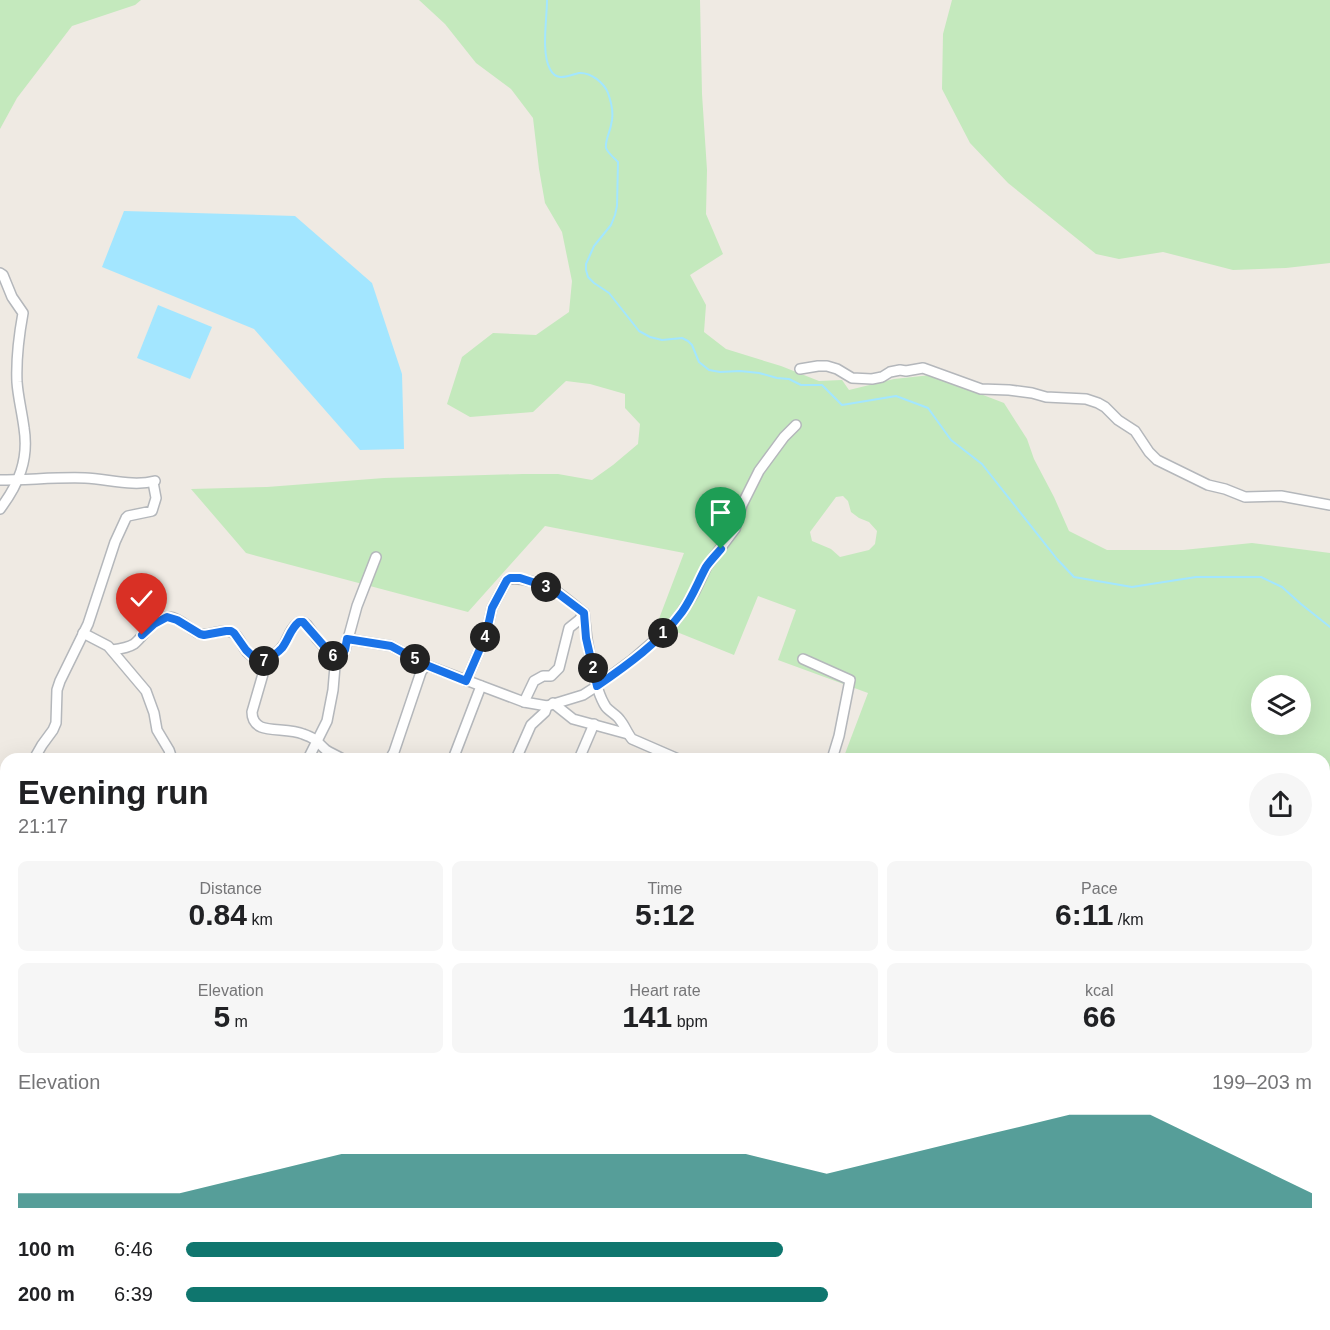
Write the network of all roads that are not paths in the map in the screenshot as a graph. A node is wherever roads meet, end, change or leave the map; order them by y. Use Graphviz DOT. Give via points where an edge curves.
graph roads {
  1 [pos="0,273"];
  2 [pos="801,369"];
  3 [pos="796,425"];
  4 [pos="0,480"];
  5 [pos="17,480"];
  6 [pos="1330,505"];
  7 [pos="0,509"];
  8 [pos="376,557"];
  9 [pos="584,613"];
  10 [pos="83,633"];
  11 [pos="347,639"];
  12 [pos="112,650"];
  13 [pos="803,659"];
  14 [pos="337,661"];
  15 [pos="260,663"];
  16 [pos="426,665"];
  17 [pos="466,681"];
  18 [pos="481,686"];
  19 [pos="597,686"];
  20 [pos="524,702"];
  21 [pos="550,704"];
  22 [pos="594,724"];
  23 [pos="628,734"];
  24 [pos="318,740"];
  25 [pos="326,750"];
  26 [pos="38,753"];
  27 [pos="170,753"];
  28 [pos="311,753"];
  29 [pos="315,753"];
  30 [pos="332,753"];
  31 [pos="393,753"];
  32 [pos="455,753"];
  33 [pos="519,753"];
  34 [pos="582,753"];
  35 [pos="665,753"];
  36 [pos="834,753"];
  1 -- 5 [label="street" via="23,313 17,374 25,437 24,463"];
  2 -- 6 [label="street" via="826,366 852,378 872,380 890,372 923,368 981,389 1086,399 1105,407 1135,431 1157,460 1208,485 1245,497 1281,496"];
  3 -- 19 [label="street" via="759,471 735,529 707,566 682,612 654,642"];
  4 -- 5 [label="street"];
  5 -- 7 [label="street"];
  5 -- 10 [label="street" via="154,481 156,498 152,511 126,518"];
  8 -- 11 [label="street"];
  9 -- 17 [label="street" via="551,588 510,578 492,608 486,635"];
  9 -- 19 [label="street"];
  9 -- 20 [label="street" via="569,628 559,668 551,676 534,681"];
  10 -- 12 [label="street"];
  10 -- 26 [label="street" via="57,690 54,730"];
  11 -- 14 [label="street"];
  11 -- 16 [label="street" via="391,646"];
  12 -- 15 [label="street" via="134,644 150,627 167,617 204,635 231,631"];
  12 -- 27 [label="street" via="146,691 157,730"];
  13 -- 36 [label="street" via="850,680"];
  14 -- 15 [label="street" via="307,625 299,622 282,647"];
  14 -- 24 [label="street" via="327,721"];
  15 -- 24 [label="street" via="263,674 253,704 253,720 264,728 285,729"];
  16 -- 17 [label="street"];
  16 -- 31 [label="street"];
  17 -- 18 [label="street"];
  18 -- 20 [label="street"];
  18 -- 32 [label="street"];
  19 -- 21 [label="street" via="583,695"];
  19 -- 23 [label="street" via="606,708 620,719"];
  20 -- 21 [label="street"];
  21 -- 22 [label="street" via="573,719"];
  21 -- 33 [label="street" via="531,725"];
  22 -- 23 [label="street"];
  22 -- 34 [label="street"];
  23 -- 35 [label="street"];
  24 -- 25 [label="street"];
  24 -- 28 [label="street"];
  25 -- 29 [label="street"];
  25 -- 30 [label="street"];
}
